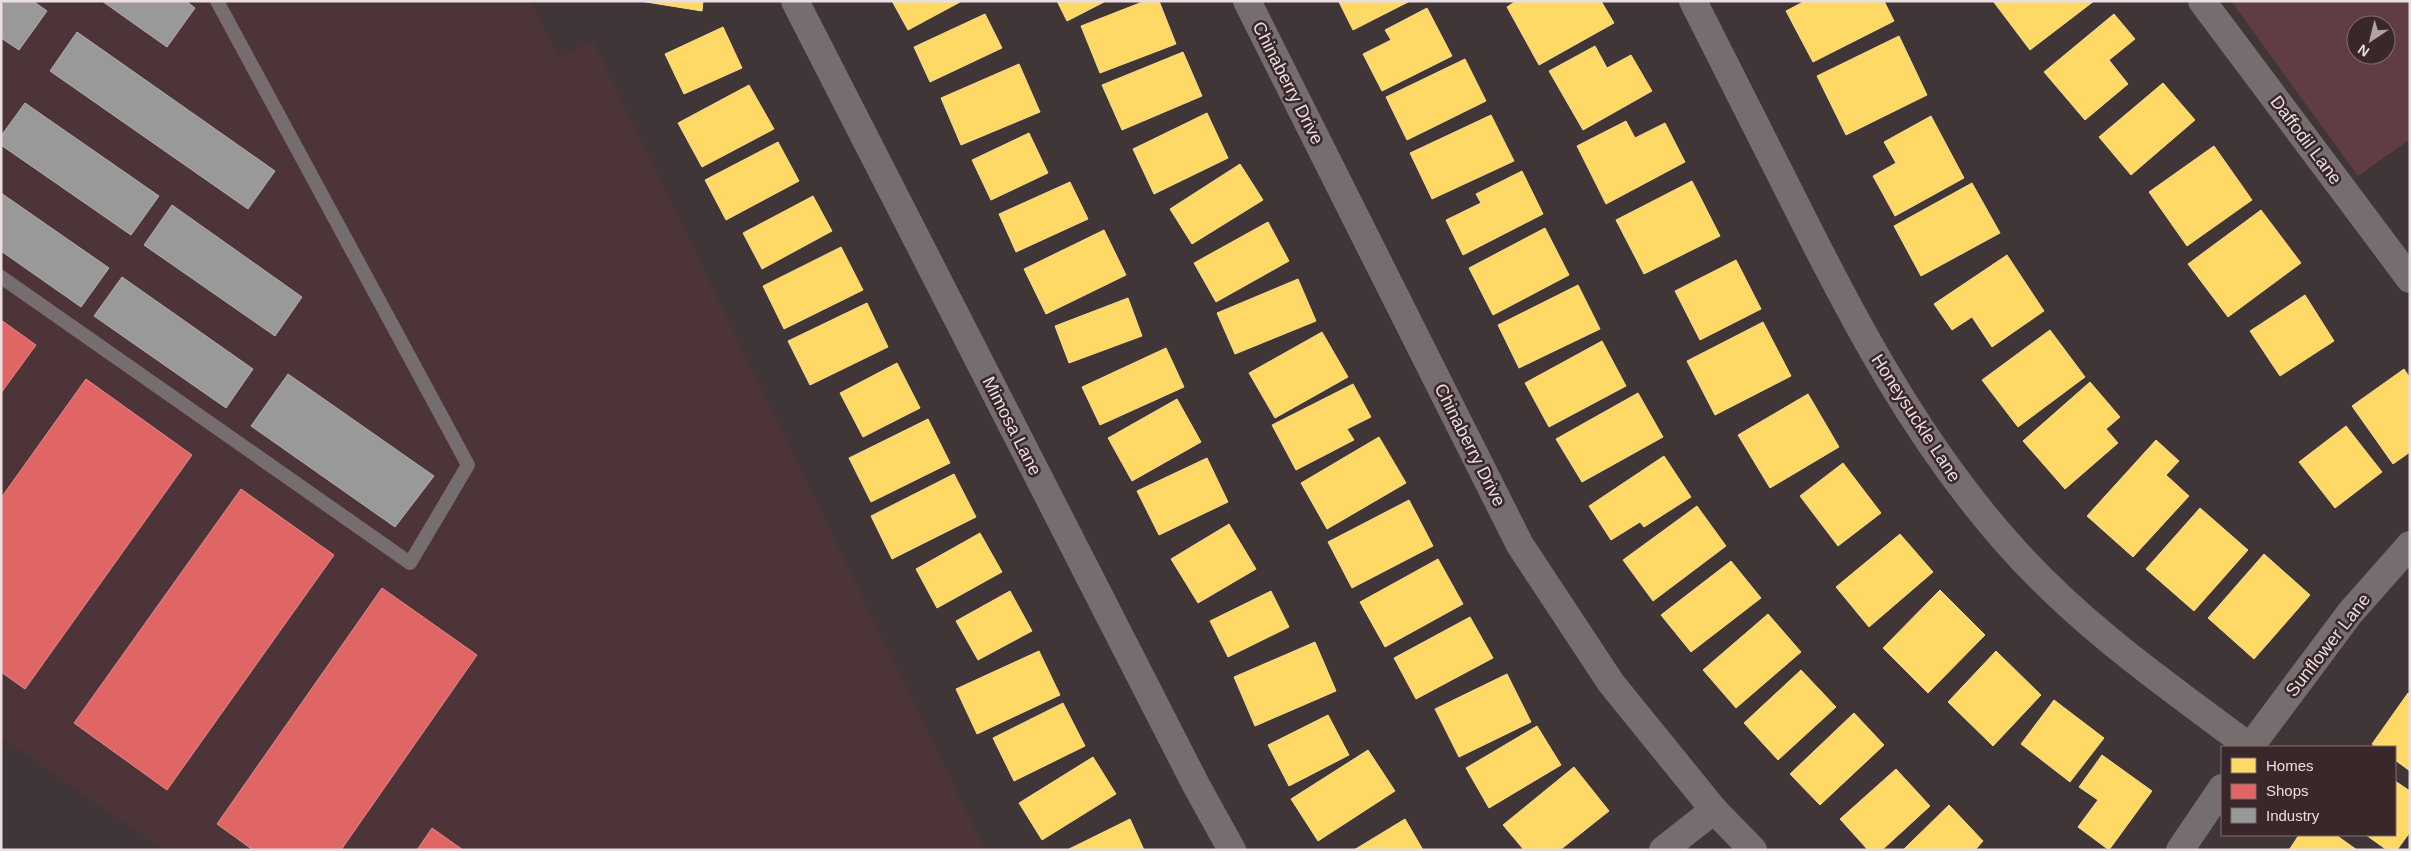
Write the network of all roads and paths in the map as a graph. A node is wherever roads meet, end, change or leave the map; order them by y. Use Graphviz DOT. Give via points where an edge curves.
graph roads {
  1 [pos="217,1"];
  2 [pos="795,1"];
  3 [pos="1247,1"];
  4 [pos="1692,1"];
  5 [pos="2202,1"];
  6 [pos="1,277"];
  7 [pos="2410,279"];
  8 [pos="2410,545"];
  9 [pos="2249,746"];
  10 [pos="2251,746"];
  11 [pos="2221,789"];
  12 [pos="1714,810"];
  13 [pos="1232,850"];
  14 [pos="1663,850"];
  15 [pos="1753,850"];
  16 [pos="2180,850"];
  1 -- 6 [label="lane" via="468,465 410,563"];
  2 -- 13 [label="street, Mimosa Lane" via="1191,776"];
  3 -- 12 [label="street, Chinaberry Drive" via="1520,545 1611,683"];
  4 -- 9 [label="street, Honeysuckle Lane" via="1845,304 1882,367 1959,483 2003,539 2059,597 2120,651"];
  5 -- 7 [label="street, Daffodil Lane"];
  8 -- 10 [label="street, Sunflower Lane" via="2350,614"];
  11 -- 16 [label="street"];
  12 -- 14 [label="street"];
  12 -- 15 [label="street, Chinaberry Drive"];
}
